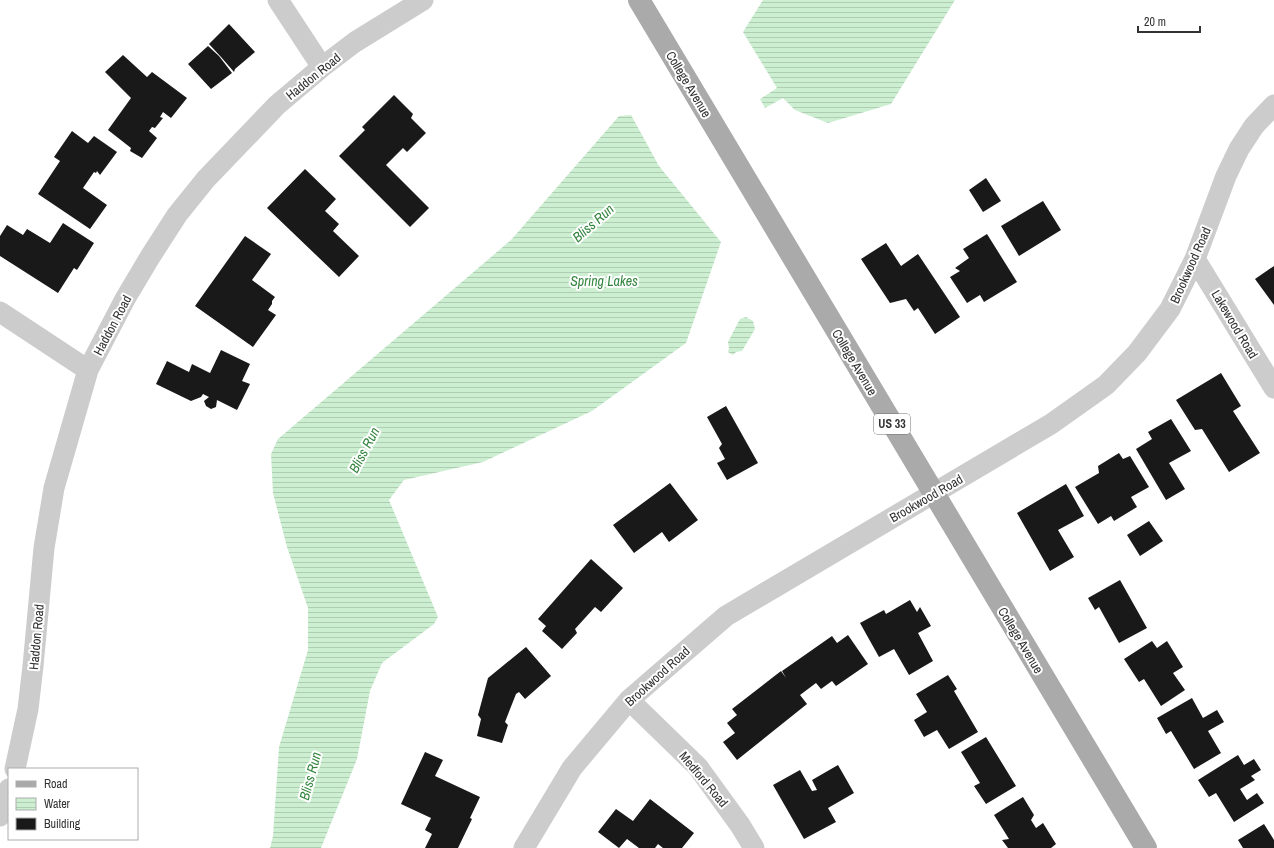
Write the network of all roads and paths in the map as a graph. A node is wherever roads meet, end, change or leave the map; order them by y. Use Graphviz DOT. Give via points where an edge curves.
graph roads {
  1 [pos="278,0"];
  2 [pos="423,0"];
  3 [pos="638,0"];
  4 [pos="322,67"];
  5 [pos="1274,105"];
  6 [pos="1196,259"];
  7 [pos="0,312"];
  8 [pos="88,370"];
  9 [pos="1274,388"];
  10 [pos="934,494"];
  11 [pos="629,700"];
  12 [pos="15,768"];
  13 [pos="8,792"];
  14 [pos="0,816"];
  15 [pos="524,848"];
  16 [pos="754,848"];
  17 [pos="1146,848"];
  1 -- 4 [label="street"];
  2 -- 4 [label="street, Haddon Road" via="355,42"];
  3 -- 10 [label="main road, College Avenue / US 33"];
  4 -- 8 [label="street, Haddon Road" via="278,105 238,145 177,214 125,299"];
  5 -- 6 [label="street, Brookwood Road" via="1254,126 1226,176"];
  6 -- 9 [label="street, Lakewood Road"];
  6 -- 10 [label="street, Brookwood Road" via="1170,309 1137,353 1106,385 1051,424"];
  7 -- 8 [label="street"];
  8 -- 12 [label="street, Haddon Road" via="54,488 44,548 34,666"];
  10 -- 11 [label="street, Brookwood Road" via="726,616"];
  10 -- 17 [label="main road, College Avenue / US 33"];
  11 -- 15 [label="street, Brookwood Road" via="572,768"];
  11 -- 16 [label="street, Medford Road" via="698,767"];
  13 -- 14 [label="street"];
}
